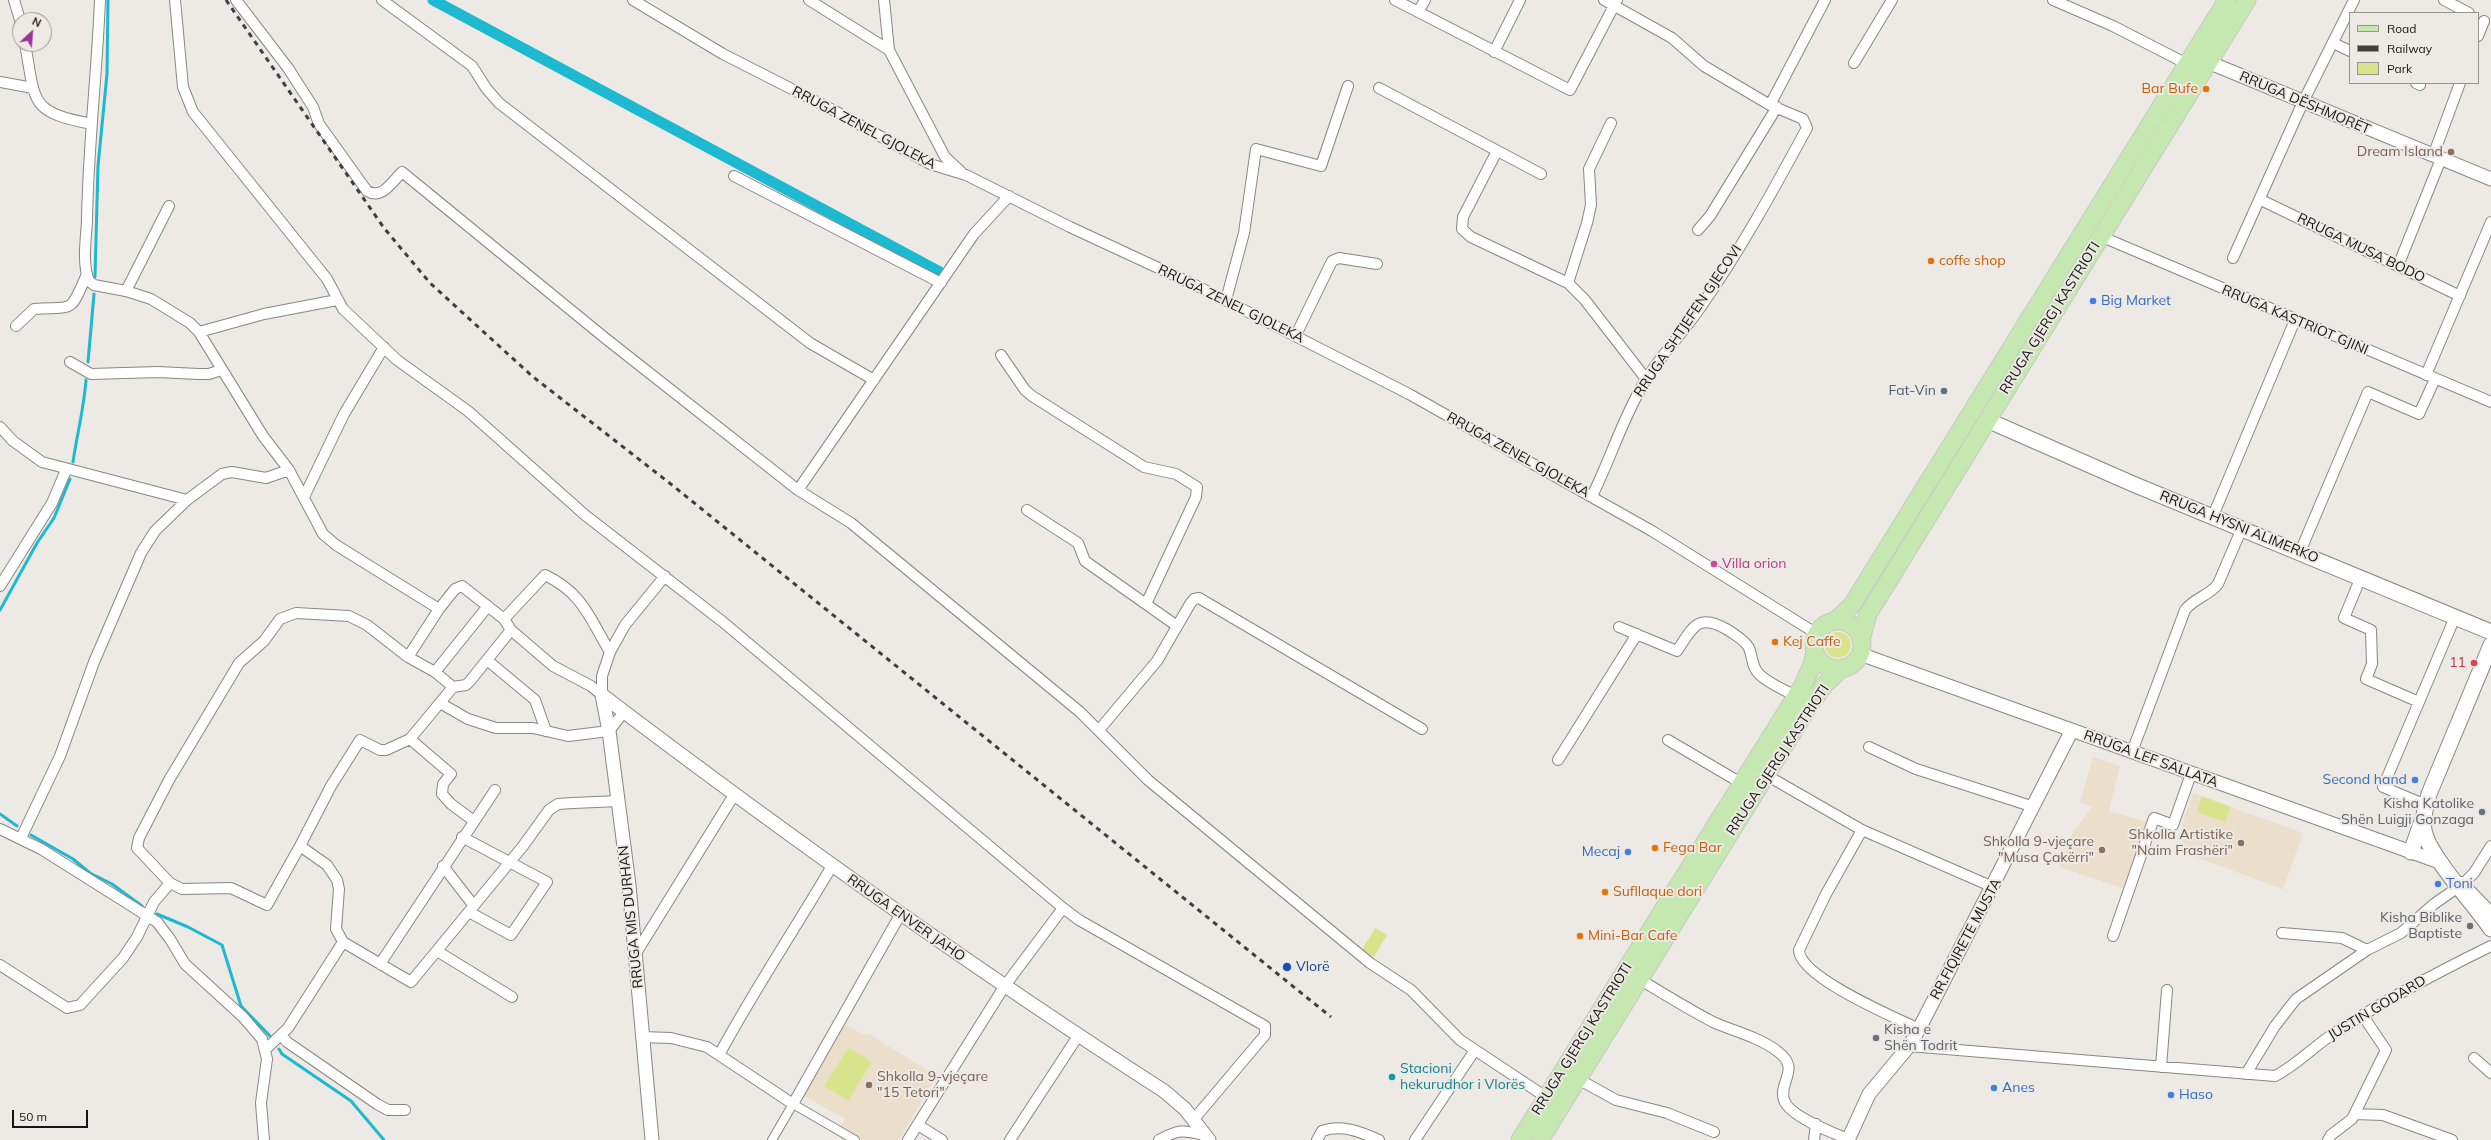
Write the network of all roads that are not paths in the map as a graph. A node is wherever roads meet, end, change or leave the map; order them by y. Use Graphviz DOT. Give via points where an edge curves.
graph roads {
  1 [pos="14,0"];
  2 [pos="100,0"];
  3 [pos="174,0"];
  4 [pos="236,0"];
  5 [pos="382,0"];
  6 [pos="633,0"];
  7 [pos="809,0"];
  8 [pos="884,0"];
  9 [pos="1395,0"];
  10 [pos="1424,0"];
  11 [pos="1520,0"];
  12 [pos="1604,0"];
  13 [pos="1825,0"];
  14 [pos="1892,0"];
  15 [pos="2054,0"];
  16 [pos="2227,0"];
  17 [pos="2247,0"];
  18 [pos="2354,0"];
  19 [pos="2444,0"];
  20 [pos="1615,2"];
  21 [pos="18,12"];
  22 [pos="1418,12"];
  23 [pos="2467,12"];
  24 [pos="2484,21"];
  25 [pos="2479,34"];
  26 [pos="2333,43"];
  27 [pos="888,50"];
  28 [pos="2349,51"];
  29 [pos="26,52"];
  30 [pos="1494,52"];
  31 [pos="2208,62"];
  32 [pos="1854,63"];
  33 [pos="2187,64"];
  34 [pos="0,82"];
  35 [pos="2460,84"];
  36 [pos="1348,86"];
  37 [pos="33,88"];
  38 [pos="1379,88"];
  39 [pos="2303,102"];
  40 [pos="1774,106"];
  41 [pos="1611,123"];
  42 [pos="92,124"];
  43 [pos="1497,151"];
  44 [pos="2437,157"];
  45 [pos="1541,174"];
  46 [pos="966,175"];
  47 [pos="734,176"];
  48 [pos="2491,179"];
  49 [pos="1009,196"];
  50 [pos="2261,200"];
  51 [pos="169,206"];
  52 [pos="2491,222"];
  53 [pos="1698,230"];
  54 [pos="2100,236"];
  55 [pos="2233,258"];
  56 [pos="1377,264"];
  57 [pos="2398,266"];
  58 [pos="87,274"];
  59 [pos="941,283"];
  60 [pos="1568,283"];
  61 [pos="126,291"];
  62 [pos="2460,296"];
  63 [pos="337,300"];
  64 [pos="1226,300"];
  65 [pos="2296,320"];
  66 [pos="16,326"];
  67 [pos="199,332"];
  68 [pos="1296,335"];
  69 [pos="384,347"];
  70 [pos="1001,355"];
  71 [pos="70,362"];
  72 [pos="221,370"];
  73 [pos="2430,377"];
  74 [pos="1646,379"];
  75 [pos="874,380"];
  76 [pos="2491,402"];
  77 [pos="1987,420"];
  78 [pos="0,427"];
  79 [pos="66,470"];
  80 [pos="289,470"];
  81 [pos="798,490"];
  82 [pos="1592,496"];
  83 [pos="304,497"];
  84 [pos="187,500"];
  85 [pos="1027,510"];
  86 [pos="2213,516"];
  87 [pos="2242,528"];
  88 [pos="2300,552"];
  89 [pos="665,576"];
  90 [pos="2361,577"];
  91 [pos="0,586"];
  92 [pos="1146,604"];
  93 [pos="488,606"];
  94 [pos="439,609"];
  95 [pos="2455,617"];
  96 [pos="504,619"];
  97 [pos="1835,621"];
  98 [pos="1177,626"];
  99 [pos="1619,627"];
  100 [pos="511,630"];
  101 [pos="2491,632"];
  102 [pos="1638,634"];
  103 [pos="1816,642"];
  104 [pos="2491,645"];
  105 [pos="1860,647"];
  106 [pos="610,652"];
  107 [pos="408,657"];
  108 [pos="487,660"];
  109 [pos="1842,668"];
  110 [pos="435,672"];
  111 [pos="453,687"];
  112 [pos="602,696"];
  113 [pos="1796,696"];
  114 [pos="2419,702"];
  115 [pos="440,703"];
  116 [pos="624,712"];
  117 [pos="1422,729"];
  118 [pos="1099,730"];
  119 [pos="2072,730"];
  120 [pos="546,731"];
  121 [pos="609,731"];
  122 [pos="410,739"];
  123 [pos="1668,740"];
  124 [pos="1869,747"];
  125 [pos="2132,752"];
  126 [pos="1558,760"];
  127 [pos="2192,774"];
  128 [pos="1766,775"];
  129 [pos="1741,783"];
  130 [pos="495,790"];
  131 [pos="734,795"];
  132 [pos="619,801"];
  133 [pos="2034,806"];
  134 [pos="2425,811"];
  135 [pos="474,821"];
  136 [pos="0,829"];
  137 [pos="1862,830"];
  138 [pos="21,838"];
  139 [pos="462,838"];
  140 [pos="300,846"];
  141 [pos="2491,846"];
  142 [pos="2410,852"];
  143 [pos="509,863"];
  144 [pos="2442,864"];
  145 [pos="443,866"];
  146 [pos="832,866"];
  147 [pos="170,883"];
  148 [pos="2462,885"];
  149 [pos="1993,887"];
  150 [pos="1063,908"];
  151 [pos="471,909"];
  152 [pos="2491,912"];
  153 [pos="900,915"];
  154 [pos="147,916"];
  155 [pos="2491,929"];
  156 [pos="2282,933"];
  157 [pos="2112,936"];
  158 [pos="343,942"];
  159 [pos="2491,946"];
  160 [pos="2367,950"];
  161 [pos="437,951"];
  162 [pos="636,953"];
  163 [pos="380,964"];
  164 [pos="0,965"];
  165 [pos="1639,979"];
  166 [pos="1004,987"];
  167 [pos="2167,990"];
  168 [pos="512,997"];
  169 [pos="2363,1016"];
  170 [pos="1919,1029"];
  171 [pos="282,1036"];
  172 [pos="1078,1036"];
  173 [pos="642,1038"];
  174 [pos="1909,1046"];
  175 [pos="266,1049"];
  176 [pos="1475,1050"];
  177 [pos="720,1055"];
  178 [pos="2474,1058"];
  179 [pos="2161,1067"];
  180 [pos="2491,1073"];
  181 [pos="2246,1074"];
  182 [pos="1578,1079"];
  183 [pos="1546,1097"];
  184 [pos="793,1104"];
  185 [pos="405,1110"];
  186 [pos="2355,1114"];
  187 [pos="1194,1119"];
  188 [pos="1816,1124"];
  189 [pos="918,1125"];
  190 [pos="1714,1132"];
  191 [pos="1205,1138"];
  192 [pos="264,1140"];
  193 [pos="652,1140"];
  194 [pos="772,1140"];
  195 [pos="855,1140"];
  196 [pos="908,1140"];
  197 [pos="942,1140"];
  198 [pos="1010,1140"];
  199 [pos="1159,1140"];
  200 [pos="1317,1140"];
  201 [pos="1379,1140"];
  202 [pos="1415,1140"];
  203 [pos="1520,1140"];
  204 [pos="1540,1140"];
  205 [pos="1814,1140"];
  206 [pos="1849,1140"];
  207 [pos="2328,1140"];
  208 [pos="2452,1140"];
  1 -- 21 [label="street"];
  2 -- 42 [label="street"];
  3 -- 63 [label="street" via="183,87 193,112 327,279"];
  4 -- 81 [label="street" via="288,68 313,107 319,124 367,190 373,194 380,194 402,172 605,338"];
  5 -- 75 [label="street" via="472,66 499,103 574,163 810,343"];
  6 -- 46 [label="street, RRUGA ZENEL GJOLEKA" via="723,54 835,111 930,164"];
  7 -- 27 [label="street"];
  8 -- 27 [label="street"];
  9 -- 22 [label="street"];
  10 -- 22 [label="street"];
  11 -- 30 [label="street"];
  12 -- 20 [label="street"];
  13 -- 40 [label="street"];
  14 -- 32 [label="street"];
  15 -- 33 [label="street" via="2113,26"];
  16 -- 33 [label="main road, RRUGA GJERGJ KASTRIOTI"];
  17 -- 31 [label="main road, RRUGA GJERGJ KASTRIOTI"];
  18 -- 26 [label="street"];
  19 -- 23 [label="street"];
  20 -- 30 [label="street" via="1570,90"];
  20 -- 40 [label="street" via="1672,38 1690,56 1720,76"];
  22 -- 30 [label="street"];
  24 -- 25 [label="street"];
  26 -- 28 [label="street"];
  26 -- 39 [label="street"];
  27 -- 46 [label="street" via="944,157"];
  29 -- 37 [label="street"];
  31 -- 39 [label="street, RRUGA DËSHMORËT"];
  31 -- 54 [label="main road, RRUGA GJERGJ KASTRIOTI"];
  33 -- 97 [label="main road, RRUGA GJERGJ KASTRIOTI" via="1852,605"];
  34 -- 37 [label="street"];
  35 -- 44 [label="street"];
  36 -- 64 [label="street" via="1321,166 1256,149 1244,233"];
  37 -- 42 [label="street" via="43,108 64,119"];
  38 -- 43 [label="street"];
  39 -- 44 [label="street, RRUGA DËSHMORËT"];
  39 -- 50 [label="street"];
  40 -- 53 [label="street" via="1710,216"];
  40 -- 74 [label="street, RRUGA SHTJEFEN GJECOVI" via="1803,119 1807,128 1722,275"];
  41 -- 60 [label="street" via="1589,169 1591,205"];
  42 -- 58 [label="street" via="88,169"];
  43 -- 45 [label="street"];
  43 -- 60 [label="street" via="1463,217 1462,229 1471,237"];
  44 -- 48 [label="street, RRUGA DËSHMORËT"];
  44 -- 57 [label="street"];
  46 -- 49 [label="street, RRUGA ZENEL GJOLEKA"];
  47 -- 59 [label="street"];
  49 -- 59 [label="street" via="974,234"];
  49 -- 64 [label="street, RRUGA ZENEL GJOLEKA"];
  50 -- 55 [label="street"];
  50 -- 57 [label="street, RRUGA MUSA BODO"];
  51 -- 61 [label="street"];
  52 -- 62 [label="street"];
  54 -- 65 [label="street, RRUGA KASTRIOT GJINI"];
  54 -- 77 [label="main road, RRUGA GJERGJ KASTRIOTI"];
  56 -- 68 [label="street" via="1339,258 1332,261"];
  57 -- 62 [label="street, RRUGA MUSA BODO"];
  58 -- 61 [label="street" via="89,281 94,285"];
  58 -- 66 [label="street" via="67,309 34,309"];
  59 -- 75 [label="street"];
  60 -- 74 [label="street"];
  61 -- 67 [label="street" via="165,306"];
  62 -- 73 [label="street"];
  63 -- 67 [label="street" via="264,314"];
  63 -- 69 [label="street" via="350,316"];
  64 -- 68 [label="street, RRUGA ZENEL GJOLEKA"];
  65 -- 73 [label="street, RRUGA KASTRIOT GJINI"];
  65 -- 86 [label="street"];
  67 -- 72 [label="street"];
  68 -- 82 [label="street, RRUGA ZENEL GJOLEKA" via="1409,394"];
  69 -- 83 [label="street" via="344,414"];
  69 -- 89 [label="street" via="413,373 468,411 585,515"];
  70 -- 92 [label="street" via="1032,396 1144,467 1176,474 1196,488 1196,497"];
  71 -- 72 [label="street" via="92,374 203,374"];
  72 -- 80 [label="street" via="263,436"];
  73 -- 76 [label="street, RRUGA KASTRIOT GJINI"];
  73 -- 88 [label="street" via="2419,414 2368,392"];
  74 -- 82 [label="street, RRUGA SHTJEFEN GJECOVI" via="1630,408"];
  75 -- 81 [label="street"];
  77 -- 86 [label="main road, RRUGA HYSNI ALIMERKO"];
  77 -- 105 [label="main road, RRUGA GJERGJ KASTRIOTI" via="1868,614"];
  78 -- 79 [label="street" via="28,453 42,462"];
  79 -- 84 [label="street"];
  79 -- 91 [label="street" via="52,502"];
  80 -- 83 [label="street"];
  80 -- 84 [label="street" via="266,478 232,472 222,474"];
  81 -- 118 [label="street" via="851,523"];
  82 -- 103 [label="street, RRUGA ZENEL GJOLEKA"];
  83 -- 94 [label="street" via="318,525 330,540"];
  84 -- 138 [label="street" via="155,531 141,554 94,662 60,756"];
  85 -- 92 [label="street" via="1078,543 1085,561"];
  86 -- 87 [label="main road, RRUGA HYSNI ALIMERKO"];
  87 -- 88 [label="main road, RRUGA HYSNI ALIMERKO"];
  87 -- 125 [label="street" via="2214,590 2185,610"];
  88 -- 90 [label="main road, RRUGA HYSNI ALIMERKO"];
  89 -- 106 [label="street" via="625,625"];
  89 -- 150 [label="street"];
  90 -- 95 [label="main road, RRUGA HYSNI ALIMERKO"];
  90 -- 114 [label="street" via="2344,618 2371,630 2372,664 2366,679"];
  92 -- 98 [label="street"];
  93 -- 94 [label="street" via="466,588 458,586"];
  93 -- 96 [label="street"];
  93 -- 110 [label="street"];
  94 -- 107 [label="street"];
  95 -- 101 [label="main road, RRUGA HYSNI ALIMERKO"];
  95 -- 114 [label="street"];
  96 -- 100 [label="street"];
  96 -- 106 [label="street" via="545,575 563,584 591,615"];
  97 -- 103 [label="main road" via="1827,624"];
  97 -- 105 [label="main road" via="1848,624 1858,633"];
  98 -- 117 [label="street" via="1194,599 1205,601"];
  98 -- 118 [label="street" via="1148,673"];
  99 -- 102 [label="street"];
  100 -- 108 [label="street"];
  100 -- 112 [label="street" via="553,666 591,686"];
  102 -- 113 [label="street" via="1676,651 1696,624 1712,621 1745,642 1755,669 1760,675"];
  102 -- 126 [label="street"];
  103 -- 109 [label="main road" via="1825,665"];
  103 -- 113 [label="main road, RRUGA GJERGJ KASTRIOTI" via="1809,674"];
  104 -- 134 [label="main road"];
  105 -- 109 [label="main road" via="1855,662"];
  105 -- 119 [label="street, RRUGA LEF SALLATA"];
  106 -- 112 [label="street" via="602,676"];
  107 -- 110 [label="street"];
  107 -- 147 [label="street" via="367,625 349,616 296,613 280,619 264,641 238,663 169,780 139,838 137,848"];
  108 -- 111 [label="street" via="466,685"];
  108 -- 120 [label="street" via="535,700"];
  109 -- 128 [label="main road, RRUGA GJERGJ KASTRIOTI" via="1817,694"];
  110 -- 111 [label="street"];
  111 -- 115 [label="street"];
  112 -- 116 [label="street, RRUGA ENVER JAHO"];
  112 -- 121 [label="street, RRUGA MIS DURHAN"];
  113 -- 129 [label="main road, RRUGA GJERGJ KASTRIOTI"];
  114 -- 134 [label="street" via="2383,787"];
  115 -- 120 [label="street" via="482,725"];
  115 -- 122 [label="street"];
  116 -- 121 [label="street"];
  116 -- 131 [label="street, RRUGA ENVER JAHO"];
  118 -- 176 [label="street" via="1148,780 1370,963 1411,990 1448,1029"];
  119 -- 125 [label="street, RRUGA LEF SALLATA"];
  119 -- 133 [label="street, RR.FIQIRETE MUSTA"];
  120 -- 121 [label="street" via="568,736"];
  121 -- 132 [label="street, RRUGA MIS DURHAN"];
  122 -- 135 [label="street" via="451,774 443,784 442,794"];
  122 -- 140 [label="street" via="386,750 380,750 360,740 331,786"];
  123 -- 129 [label="street"];
  124 -- 133 [label="street" via="1916,769"];
  125 -- 127 [label="street, RRUGA LEF SALLATA"];
  127 -- 142 [label="street, RRUGA LEF SALLATA"];
  127 -- 157 [label="street" via="2173,825 2154,818"];
  128 -- 137 [label="street"];
  128 -- 165 [label="main road, RRUGA GJERGJ KASTRIOTI"];
  129 -- 183 [label="main road, RRUGA GJERGJ KASTRIOTI"];
  130 -- 135 [label="street"];
  131 -- 146 [label="street, RRUGA ENVER JAHO"];
  131 -- 162 [label="street"];
  132 -- 143 [label="street" via="558,804 545,814"];
  132 -- 162 [label="street, RRUGA MIS DURHAN"];
  133 -- 149 [label="street, RR.FIQIRETE MUSTA"];
  134 -- 142 [label="main road"];
  134 -- 144 [label="main road" via="2426,839"];
  135 -- 139 [label="street"];
  136 -- 138 [label="street"];
  137 -- 149 [label="street"];
  137 -- 170 [label="street" via="1826,894 1799,950 1799,955 1805,965 1833,987"];
  138 -- 154 [label="street"];
  139 -- 143 [label="street"];
  139 -- 145 [label="street"];
  140 -- 147 [label="street" via="266,905 231,888 182,889"];
  140 -- 158 [label="street" via="327,865 337,880 339,888 336,929"];
  141 -- 148 [label="street"];
  142 -- 144 [label="street, RRUGA LEF SALLATA"];
  143 -- 151 [label="street"];
  143 -- 151 [label="street" via="547,882 511,935"];
  144 -- 148 [label="main road"];
  145 -- 151 [label="street"];
  145 -- 163 [label="street"];
  146 -- 153 [label="street, RRUGA ENVER JAHO"];
  146 -- 177 [label="street" via="752,995"];
  147 -- 154 [label="street" via="154,902"];
  148 -- 152 [label="street"];
  148 -- 155 [label="main road"];
  148 -- 160 [label="street" via="2434,904 2401,933"];
  149 -- 170 [label="street, RR.FIQIRETE MUSTA"];
  150 -- 166 [label="street"];
  150 -- 187 [label="street" via="1079,920 1265,1026 1264,1035"];
  151 -- 161 [label="street"];
  153 -- 166 [label="street, RRUGA ENVER JAHO"];
  153 -- 184 [label="street"];
  154 -- 164 [label="street" via="137,937 122,958 74,1008 67,1008"];
  154 -- 175 [label="street" via="163,928 185,964 243,1018 262,1040"];
  156 -- 160 [label="street" via="2342,938"];
  158 -- 163 [label="street"];
  158 -- 171 [label="street"];
  159 -- 169 [label="street, JUSTIN GODARD" via="2436,973"];
  160 -- 181 [label="street" via="2296,999 2275,1026"];
  161 -- 163 [label="street" via="411,982"];
  161 -- 168 [label="street"];
  162 -- 173 [label="street, RRUGA MIS DURHAN"];
  165 -- 182 [label="main road, RRUGA GJERGJ KASTRIOTI"];
  165 -- 188 [label="street" via="1711,1020 1776,1050 1787,1062 1789,1070 1784,1100 1795,1112"];
  166 -- 172 [label="street, RRUGA ENVER JAHO"];
  166 -- 189 [label="street"];
  167 -- 179 [label="street"];
  169 -- 181 [label="street, JUSTIN GODARD" via="2275,1076"];
  169 -- 186 [label="street" via="2386,1050"];
  170 -- 174 [label="street, RR.FIQIRETE MUSTA"];
  171 -- 175 [label="street"];
  171 -- 185 [label="street" via="377,1104 388,1110"];
  172 -- 187 [label="street, RRUGA ENVER JAHO" via="1164,1091"];
  172 -- 198 [label="street"];
  173 -- 177 [label="street" via="689,1041"];
  173 -- 193 [label="street, RRUGA MIS DURHAN"];
  174 -- 179 [label="street"];
  174 -- 206 [label="street, RR.FIQIRETE MUSTA" via="1869,1094"];
  175 -- 192 [label="street" via="266,1075 261,1103"];
  176 -- 183 [label="street"];
  176 -- 202 [label="street"];
  177 -- 184 [label="street"];
  178 -- 180 [label="street"];
  179 -- 181 [label="street"];
  182 -- 190 [label="street" via="1616,1100 1667,1113"];
  182 -- 204 [label="main road, RRUGA GJERGJ KASTRIOTI"];
  183 -- 203 [label="main road, RRUGA GJERGJ KASTRIOTI"];
  184 -- 194 [label="street"];
  184 -- 195 [label="street"];
  186 -- 207 [label="street"];
  186 -- 208 [label="street" via="2383,1115"];
  187 -- 191 [label="street, RRUGA ENVER JAHO"];
  188 -- 205 [label="street"];
  188 -- 206 [label="street"];
  189 -- 196 [label="street"];
  189 -- 197 [label="street"];
  191 -- 199 [label="street" via="1184,1130 1176,1131"];
  200 -- 201 [label="street" via="1322,1131 1348,1128"];
}
